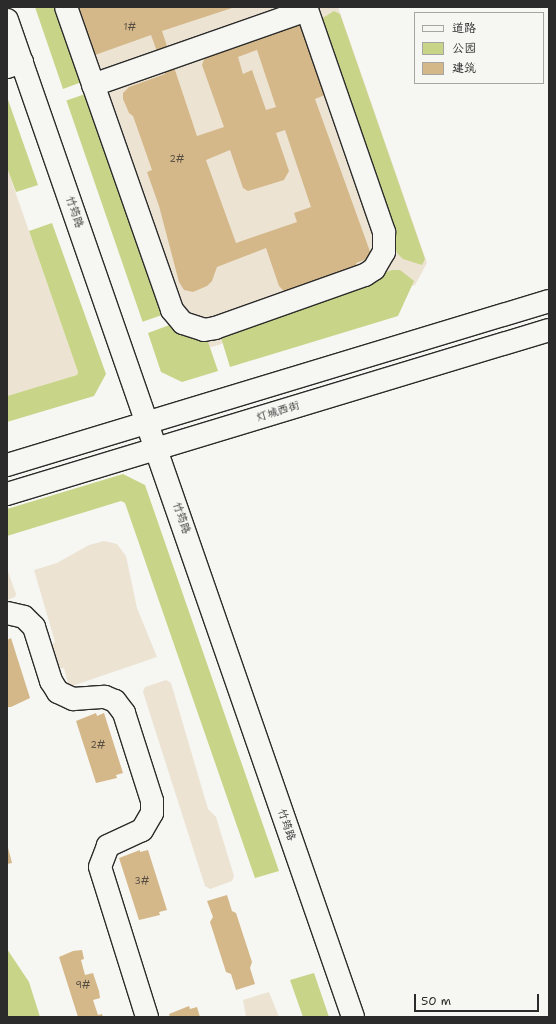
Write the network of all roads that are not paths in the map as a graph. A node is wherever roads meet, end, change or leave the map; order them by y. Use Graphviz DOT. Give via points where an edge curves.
graph roads {
  1 [pos="66,7"];
  2 [pos="306,8"];
  3 [pos="7,20"];
  4 [pos="14,65"];
  5 [pos="93,84"];
  6 [pos="549,301"];
  7 [pos="549,330"];
  8 [pos="148,422"];
  9 [pos="157,448"];
  10 [pos="7,465"];
  11 [pos="7,494"];
  12 [pos="7,614"];
  13 [pos="147,1017"];
  14 [pos="353,1017"];
  1 -- 5 [label="street"];
  2 -- 5 [label="street"];
  2 -- 5 [label="street" via="384,232 384,252 374,269 365,275 215,328 204,330 188,326 172,310"];
  3 -- 4 [label="street, 竹筠路"];
  4 -- 8 [label="street, 竹筠路"];
  6 -- 8 [label="street"];
  7 -- 9 [label="street, 灯城西街"];
  8 -- 9 [label="street, 竹筠路"];
  8 -- 10 [label="street"];
  9 -- 11 [label="street, 灯城西街"];
  9 -- 14 [label="street, 竹筠路"];
  12 -- 13 [label="street" via="24,617 34,627 51,681 58,692 74,699 105,697 115,701 124,714 152,801 152,813 142,830 108,846 100,867"];
}
